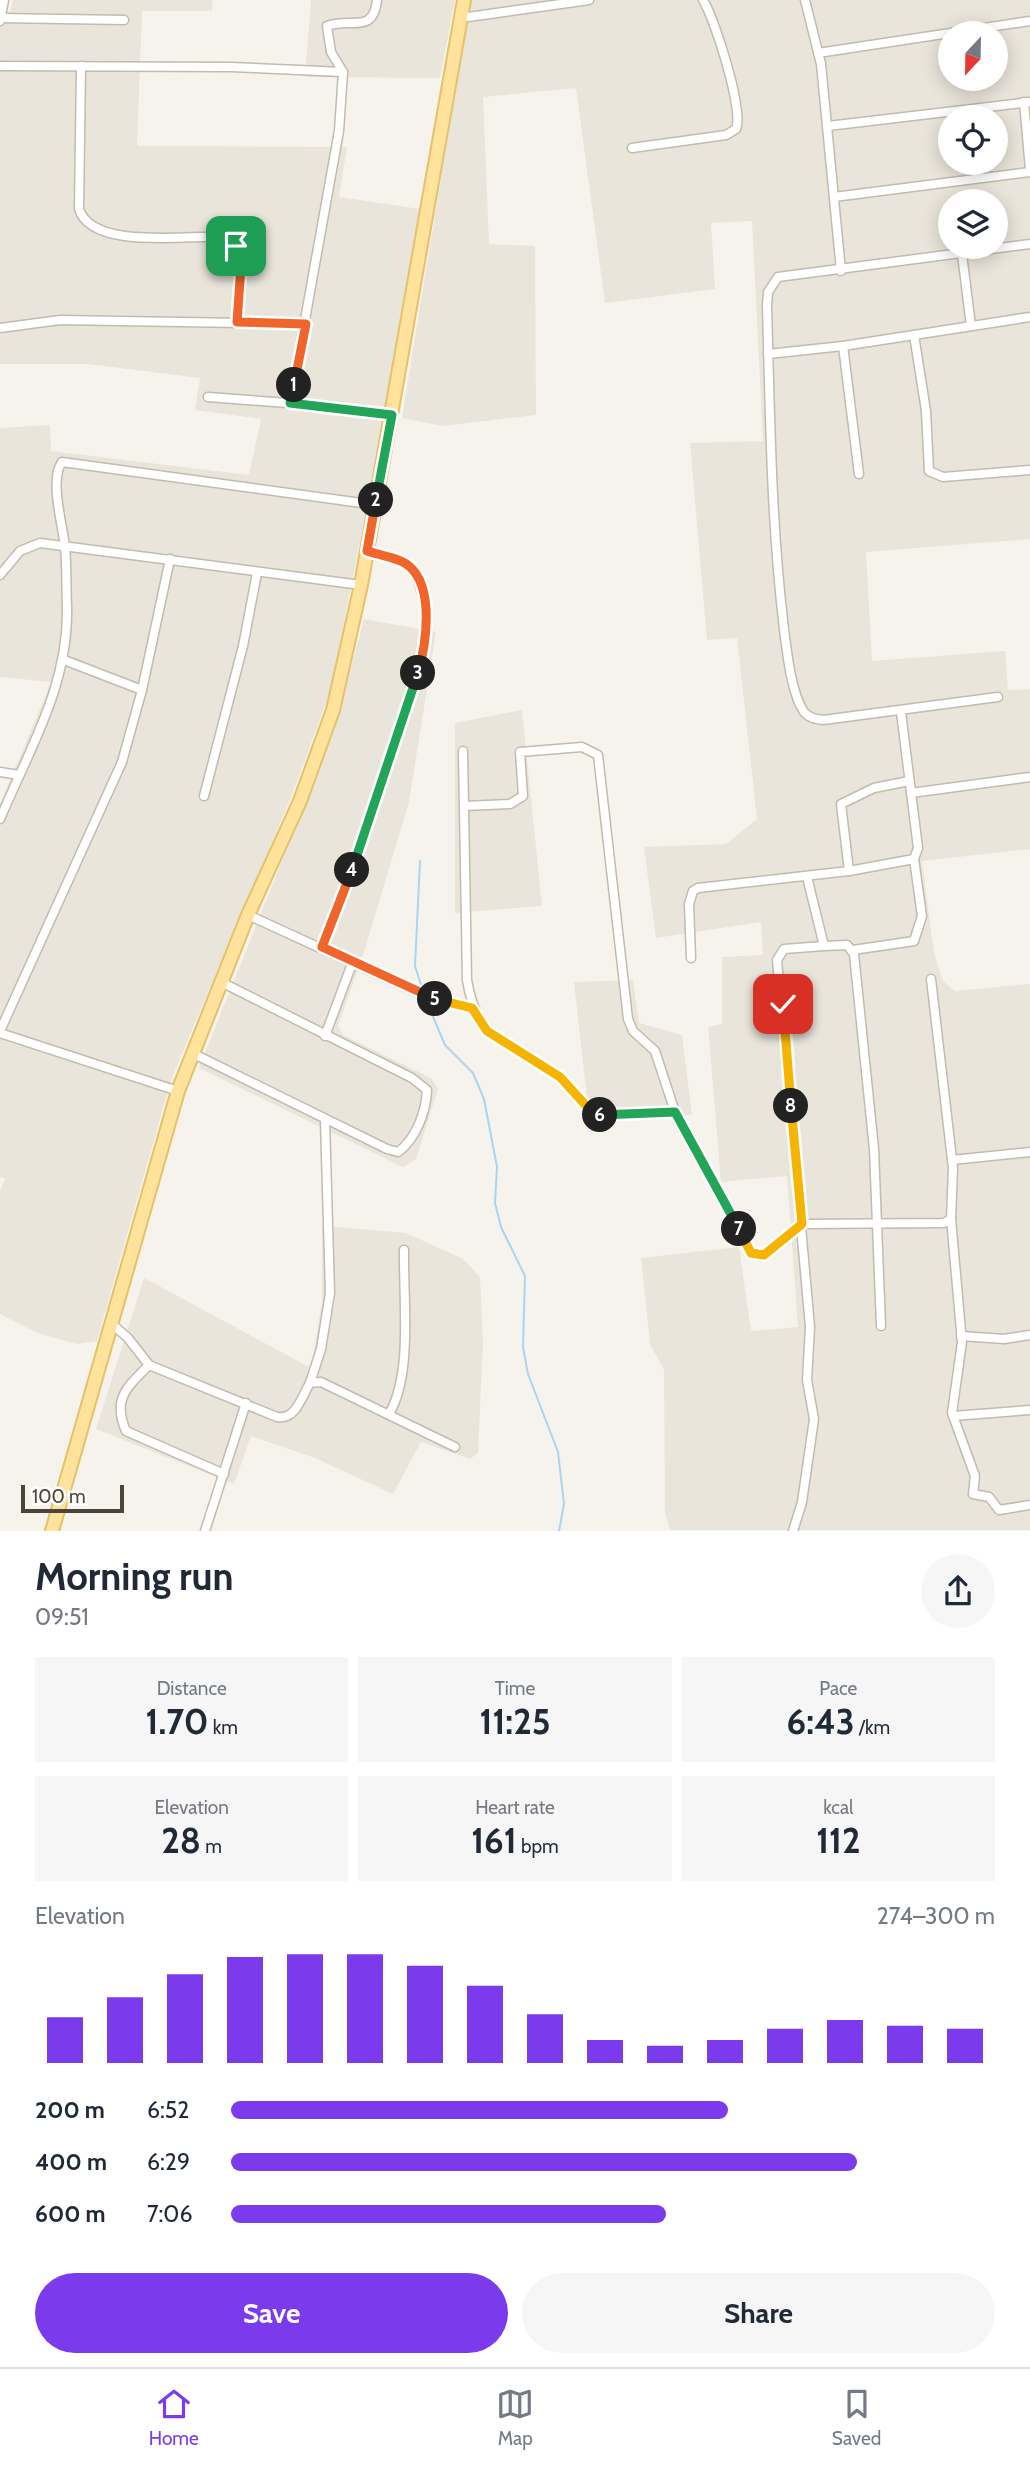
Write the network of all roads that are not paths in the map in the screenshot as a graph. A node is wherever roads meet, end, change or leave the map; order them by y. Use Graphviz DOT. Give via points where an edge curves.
graph roads {
  1 [pos="4,0"];
  2 [pos="377,0"];
  3 [pos="464,0"];
  4 [pos="582,0"];
  5 [pos="703,0"];
  6 [pos="805,0"];
  7 [pos="461,18"];
  8 [pos="0,19"];
  9 [pos="124,20"];
  10 [pos="1030,21"];
  11 [pos="818,53"];
  12 [pos="0,66"];
  13 [pos="81,66"];
  14 [pos="343,72"];
  15 [pos="1027,102"];
  16 [pos="828,126"];
  17 [pos="632,148"];
  18 [pos="1030,171"];
  19 [pos="834,197"];
  20 [pos="1030,244"];
  21 [pos="1008,247"];
  22 [pos="938,257"];
  23 [pos="963,259"];
  24 [pos="841,271"];
  25 [pos="1030,317"];
  26 [pos="237,322"];
  27 [pos="306,324"];
  28 [pos="971,326"];
  29 [pos="0,328"];
  30 [pos="914,335"];
  31 [pos="843,346"];
  32 [pos="768,354"];
  33 [pos="208,397"];
  34 [pos="290,403"];
  35 [pos="392,415"];
  36 [pos="1030,470"];
  37 [pos="859,474"];
  38 [pos="376,505"];
  39 [pos="65,547"];
  40 [pos="367,551"];
  41 [pos="170,559"];
  42 [pos="257,573"];
  43 [pos="0,575"];
  44 [pos="361,585"];
  45 [pos="64,660"];
  46 [pos="142,690"];
  47 [pos="998,697"];
  48 [pos="901,712"];
  49 [pos="463,751"];
  50 [pos="0,772"];
  51 [pos="19,775"];
  52 [pos="1030,777"];
  53 [pos="909,781"];
  54 [pos="911,793"];
  55 [pos="204,796"];
  56 [pos="464,806"];
  57 [pos="0,819"];
  58 [pos="914,859"];
  59 [pos="849,871"];
  60 [pos="807,877"];
  61 [pos="248,915"];
  62 [pos="824,946"];
  63 [pos="322,947"];
  64 [pos="853,950"];
  65 [pos="691,958"];
  66 [pos="353,961"];
  67 [pos="931,979"];
  68 [pos="221,982"];
  69 [pos="472,1008"];
  70 [pos="0,1032"];
  71 [pos="325,1036"];
  72 [pos="192,1053"];
  73 [pos="178,1091"];
  74 [pos="675,1112"];
  75 [pos="326,1120"];
  76 [pos="1030,1152"];
  77 [pos="952,1160"];
  78 [pos="951,1219"];
  79 [pos="878,1223"];
  80 [pos="802,1224"];
  81 [pos="404,1250"];
  82 [pos="111,1323"];
  83 [pos="881,1326"];
  84 [pos="1030,1335"];
  85 [pos="961,1336"];
  86 [pos="149,1366"];
  87 [pos="310,1384"];
  88 [pos="246,1403"];
  89 [pos="1030,1410"];
  90 [pos="389,1414"];
  91 [pos="953,1416"];
  92 [pos="455,1447"];
  93 [pos="224,1474"];
  94 [pos="1030,1505"];
  95 [pos="52,1531"];
  96 [pos="205,1531"];
  97 [pos="793,1531"];
  1 -- 8 [label="street"];
  2 -- 14 [label="street" via="370,21 327,26 331,52"];
  3 -- 7 [label="main road"];
  4 -- 7 [label="street"];
  5 -- 17 [label="street" via="722,46 739,117 736,129 726,135"];
  6 -- 11 [label="street"];
  7 -- 35 [label="main road"];
  8 -- 9 [label="street"];
  10 -- 11 [label="street"];
  11 -- 16 [label="street"];
  12 -- 13 [label="street"];
  13 -- 14 [label="street"];
  13 -- 26 [label="street" via="82,218 107,234 230,240 240,255"];
  14 -- 27 [label="street" via="339,131 310,279"];
  15 -- 16 [label="street"];
  15 -- 18 [label="street"];
  16 -- 19 [label="street"];
  18 -- 19 [label="street"];
  19 -- 24 [label="street"];
  20 -- 21 [label="street"];
  22 -- 24 [label="street"];
  23 -- 28 [label="street"];
  24 -- 32 [label="street" via="803,272 778,277 772,283 767,305"];
  25 -- 28 [label="street"];
  26 -- 27 [label="street"];
  26 -- 29 [label="street" via="60,320"];
  27 -- 34 [label="street"];
  28 -- 30 [label="street"];
  30 -- 31 [label="street"];
  30 -- 36 [label="street" via="926,411 929,471 943,477"];
  31 -- 32 [label="street"];
  31 -- 37 [label="street"];
  32 -- 48 [label="street" via="780,599 789,667 803,711 823,720"];
  33 -- 34 [label="street"];
  34 -- 35 [label="street"];
  35 -- 38 [label="main road"];
  38 -- 39 [label="street" via="62,462 58,496"];
  38 -- 40 [label="main road"];
  39 -- 41 [label="street"];
  39 -- 43 [label="street" via="29,545"];
  39 -- 45 [label="street"];
  40 -- 44 [label="main road"];
  40 -- 63 [label="street" via="407,564 416,575 427,631 419,670 354,866"];
  41 -- 42 [label="street"];
  41 -- 46 [label="street"];
  42 -- 44 [label="street"];
  42 -- 55 [label="street"];
  44 -- 61 [label="main road" via="345,663 316,760"];
  45 -- 46 [label="street"];
  45 -- 51 [label="street" via="45,724"];
  46 -- 70 [label="street" via="122,762"];
  47 -- 48 [label="street"];
  48 -- 53 [label="street"];
  49 -- 56 [label="street"];
  50 -- 51 [label="street"];
  51 -- 57 [label="street"];
  52 -- 54 [label="street"];
  53 -- 54 [label="street"];
  53 -- 59 [label="street" via="874,789 841,804"];
  54 -- 58 [label="street" via="918,848"];
  56 -- 69 [label="street" via="467,980"];
  56 -- 74 [label="street" via="510,804 523,796 520,752 582,747 598,755 628,1019 633,1031 655,1051"];
  58 -- 59 [label="street"];
  58 -- 64 [label="street" via="922,916 914,941"];
  59 -- 60 [label="street"];
  60 -- 62 [label="street"];
  60 -- 65 [label="street" via="693,891 689,904"];
  61 -- 63 [label="street"];
  61 -- 68 [label="main road"];
  62 -- 64 [label="street"];
  62 -- 80 [label="street" via="784,949 778,955"];
  63 -- 66 [label="street"];
  64 -- 79 [label="street"];
  66 -- 69 [label="street" via="425,996"];
  66 -- 71 [label="street"];
  67 -- 77 [label="street"];
  68 -- 71 [label="street"];
  68 -- 72 [label="main road"];
  69 -- 74 [label="street" via="487,1031 560,1077 597,1115"];
  70 -- 73 [label="street"];
  71 -- 75 [label="street" via="412,1078 427,1090 409,1144 398,1152"];
  72 -- 73 [label="main road"];
  72 -- 75 [label="street"];
  73 -- 82 [label="main road"];
  74 -- 80 [label="street" via="751,1253 764,1255"];
  75 -- 87 [label="street" via="330,1293"];
  76 -- 77 [label="street"];
  77 -- 78 [label="street"];
  78 -- 79 [label="street" via="944,1223"];
  78 -- 85 [label="street"];
  79 -- 80 [label="street"];
  79 -- 83 [label="street"];
  80 -- 97 [label="street" via="810,1327 807,1380 814,1419 802,1502"];
  81 -- 90 [label="street" via="404,1367 399,1397"];
  82 -- 86 [label="street"];
  82 -- 95 [label="main road"];
  84 -- 85 [label="street" via="1004,1339"];
  85 -- 91 [label="street"];
  86 -- 88 [label="street"];
  86 -- 93 [label="street" via="124,1391 121,1411 126,1431"];
  87 -- 88 [label="street" via="286,1418"];
  87 -- 90 [label="street" via="335,1387"];
  88 -- 93 [label="street"];
  89 -- 91 [label="street"];
  90 -- 92 [label="street"];
  91 -- 94 [label="street" via="975,1476 973,1494 989,1497 999,1510"];
  93 -- 96 [label="street"];
}
